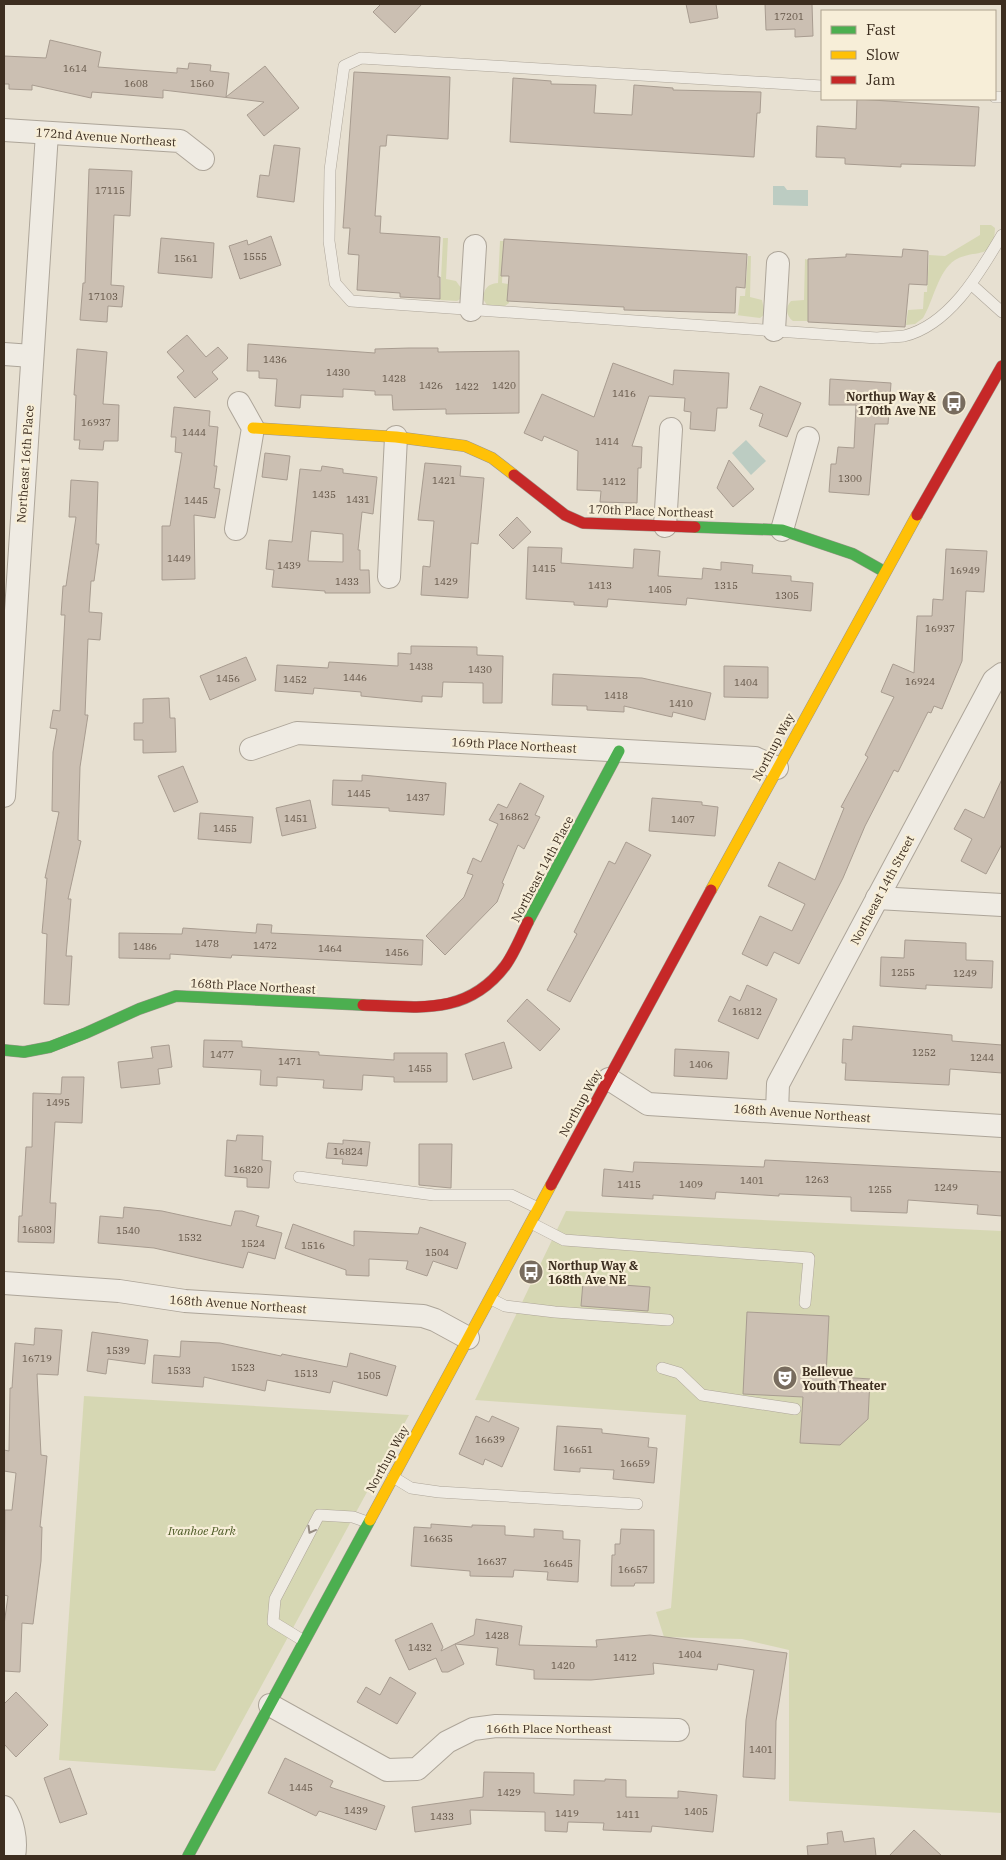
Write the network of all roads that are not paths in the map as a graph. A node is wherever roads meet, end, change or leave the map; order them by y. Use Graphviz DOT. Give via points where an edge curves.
graph roads {
  1 [pos="821,86"];
  2 [pos="4,130"];
  3 [pos="47,133"];
  4 [pos="203,159"];
  5 [pos="1002,235"];
  6 [pos="475,246"];
  7 [pos="778,263"];
  8 [pos="972,285"];
  9 [pos="471,310"];
  10 [pos="1002,312"];
  11 [pos="774,330"];
  12 [pos="4,354"];
  13 [pos="32,356"];
  14 [pos="1002,369"];
  15 [pos="239,403"];
  16 [pos="253,428"];
  17 [pos="671,429"];
  18 [pos="396,437"];
  19 [pos="808,438"];
  20 [pos="665,526"];
  21 [pos="236,529"];
  22 [pos="782,530"];
  23 [pos="884,572"];
  24 [pos="389,577"];
  25 [pos="10,589"];
  26 [pos="1002,674"];
  27 [pos="251,749"];
  28 [pos="620,751"];
  29 [pos="777,768"];
  30 [pos="4,796"];
  31 [pos="877,898"];
  32 [pos="1002,905"];
  33 [pos="479,993"];
  34 [pos="4,1050"];
  35 [pos="609,1079"];
  36 [pos="777,1112"];
  37 [pos="1002,1126"];
  38 [pos="299,1178"];
  39 [pos="538,1208"];
  40 [pos="530,1222"];
  41 [pos="4,1283"];
  42 [pos="491,1299"];
  43 [pos="805,1303"];
  44 [pos="668,1320"];
  45 [pos="468,1338"];
  46 [pos="662,1368"];
  47 [pos="795,1409"];
  48 [pos="393,1477"];
  49 [pos="637,1504"];
  50 [pos="367,1522"];
  51 [pos="304,1641"];
  52 [pos="270,1705"];
  53 [pos="678,1730"];
  54 [pos="4,1807"];
  55 [pos="14,1856"];
  56 [pos="188,1856"];
  1 -- 9 [label="lane" via="361,58 344,66 330,170 329,241 335,283 351,301"];
  2 -- 3 [label="street, 172nd Avenue Northeast"];
  3 -- 4 [label="street, 172nd Avenue Northeast" via="180,141"];
  3 -- 13 [label="street, Northeast 16th Place"];
  5 -- 8 [label="lane"];
  6 -- 9 [label="street"];
  7 -- 11 [label="street"];
  8 -- 10 [label="lane"];
  8 -- 11 [label="lane" via="932,324 905,336 877,338"];
  9 -- 11 [label="lane"];
  12 -- 13 [label="street"];
  13 -- 25 [label="street, Northeast 16th Place"];
  14 -- 23 [label="street, Northup Way" via="972,413"];
  15 -- 16 [label="street"];
  16 -- 18 [label="street, 170th Place Northeast"];
  16 -- 21 [label="street"];
  17 -- 20 [label="street"];
  18 -- 20 [label="street, 170th Place Northeast" via="465,446 492,458 565,515 583,523"];
  18 -- 24 [label="street"];
  19 -- 22 [label="street"];
  20 -- 22 [label="street, 170th Place Northeast"];
  22 -- 23 [label="street, 170th Place Northeast" via="853,554"];
  23 -- 29 [label="street, Northup Way"];
  25 -- 30 [label="street, Northeast 16th Place"];
  26 -- 31 [label="street, Northeast 14th Street" via="994,680"];
  27 -- 28 [label="street, 169th Place Northeast" via="297,733"];
  28 -- 29 [label="street, 169th Place Northeast" via="755,758"];
  28 -- 33 [label="street, Northeast 14th Place" via="505,966"];
  29 -- 35 [label="street, Northup Way"];
  31 -- 32 [label="street"];
  31 -- 36 [label="street, Northeast 14th Street" via="778,1084"];
  33 -- 34 [label="street, 168th Place Northeast" via="432,1008 176,996 150,1002 66,1041 30,1052"];
  35 -- 36 [label="street, 168th Avenue Northeast" via="648,1104"];
  35 -- 39 [label="street, Northup Way"];
  36 -- 37 [label="street, 168th Avenue Northeast"];
  38 -- 39 [label="lane" via="434,1194 511,1195"];
  39 -- 40 [label="street, Northup Way"];
  40 -- 42 [label="street, Northup Way"];
  40 -- 43 [label="lane" via="564,1240 809,1258"];
  41 -- 45 [label="street, 168th Avenue Northeast" via="119,1290 185,1301 423,1316"];
  42 -- 44 [label="lane" via="505,1306 547,1311"];
  42 -- 45 [label="street, Northup Way"];
  45 -- 48 [label="street, Northup Way"];
  46 -- 47 [label="lane" via="679,1373 702,1395"];
  48 -- 49 [label="lane" via="411,1488 439,1492"];
  48 -- 50 [label="street, Northup Way"];
  50 -- 51 [label="street, Northup Way"];
  50 -- 51 [label="lane, one-way" via="354,1516 319,1515 304,1542 275,1599 273,1622"];
  51 -- 52 [label="street, Northup Way"];
  52 -- 53 [label="street, 166th Place Northeast" via="387,1770 417,1769 447,1742 473,1729 496,1726"];
  52 -- 56 [label="street, Northup Way"];
  54 -- 55 [label="street" via="10,1817 16,1846"];
}
